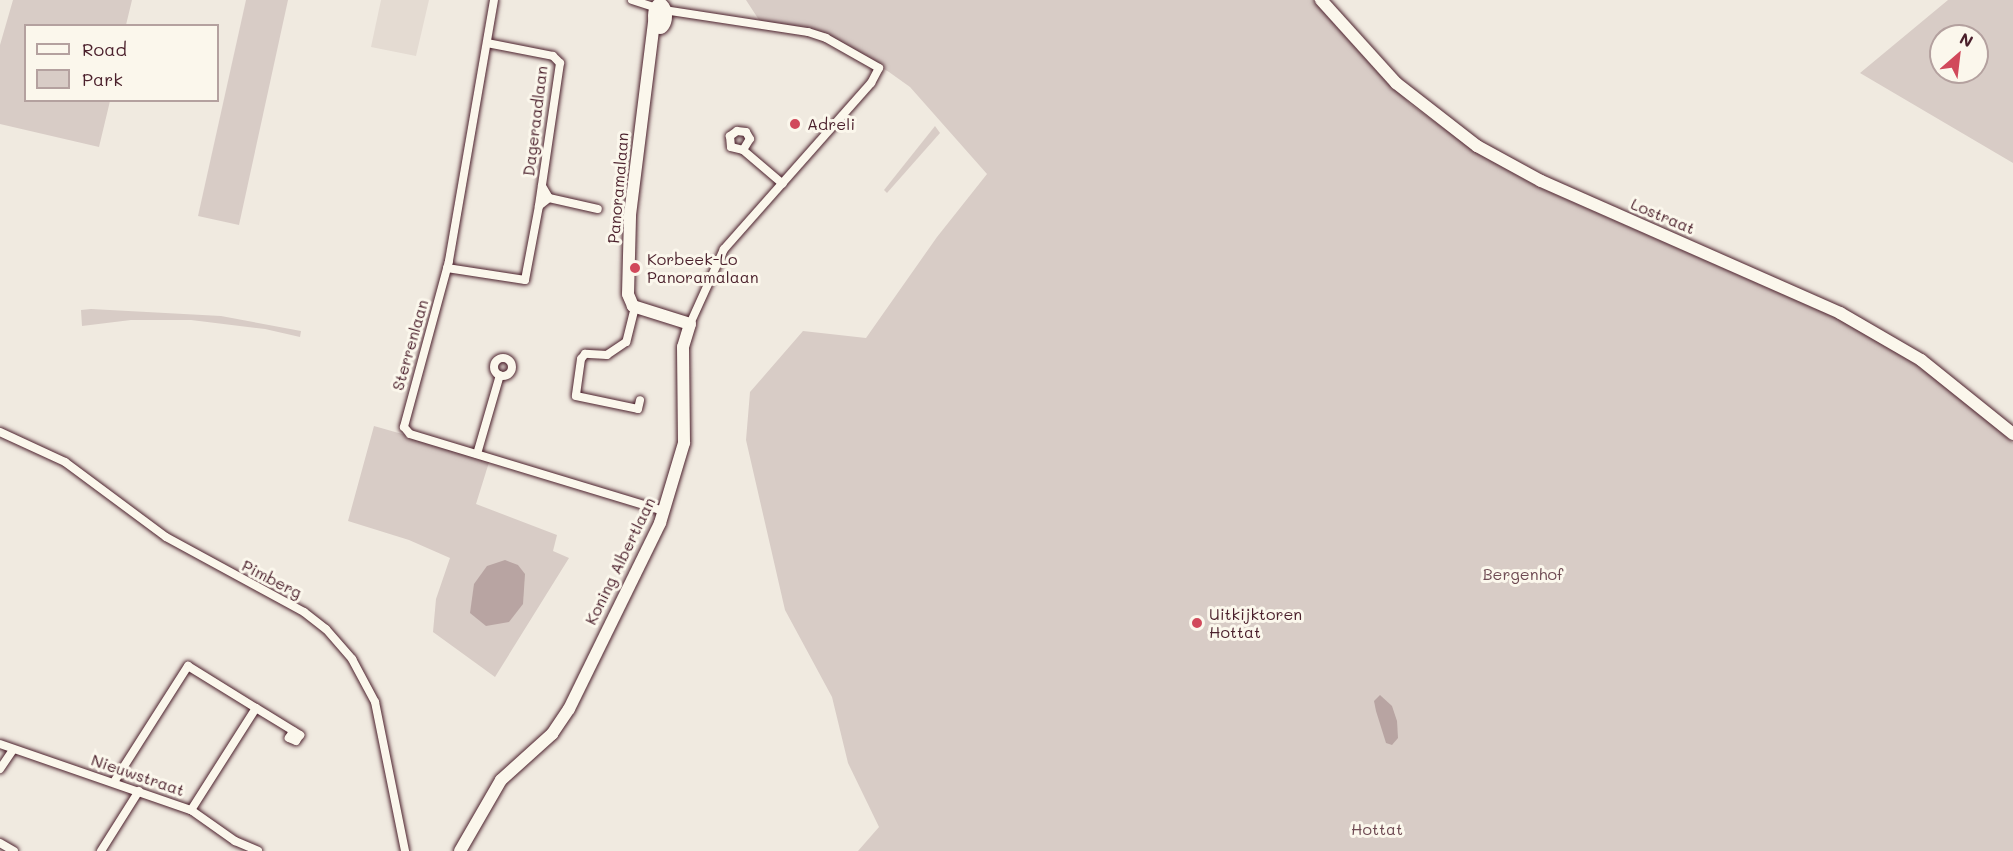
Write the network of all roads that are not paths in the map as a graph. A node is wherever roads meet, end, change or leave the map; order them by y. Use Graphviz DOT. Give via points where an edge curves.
graph roads {
  1 [pos="494,0"];
  2 [pos="632,0"];
  3 [pos="1321,0"];
  4 [pos="661,7"];
  5 [pos="487,44"];
  6 [pos="743,150"];
  7 [pos="783,184"];
  8 [pos="542,186"];
  9 [pos="549,198"];
  10 [pos="538,206"];
  11 [pos="598,209"];
  12 [pos="447,268"];
  13 [pos="635,307"];
  14 [pos="690,324"];
  15 [pos="500,375"];
  16 [pos="640,400"];
  17 [pos="0,432"];
  18 [pos="2013,434"];
  19 [pos="477,454"];
  20 [pos="664,511"];
  21 [pos="256,708"];
  22 [pos="293,731"];
  23 [pos="0,744"];
  24 [pos="14,750"];
  25 [pos="0,769"];
  26 [pos="114,782"];
  27 [pos="139,791"];
  28 [pos="191,810"];
  29 [pos="0,843"];
  30 [pos="14,851"];
  31 [pos="101,851"];
  32 [pos="258,851"];
  33 [pos="405,851"];
  34 [pos="460,851"];
  1 -- 5 [label="street, Sterrenlaan"];
  2 -- 4 [label="street"];
  3 -- 18 [label="street, Lostraat" via="1396,83 1477,146 1541,181 1840,313 1921,360"];
  4 -- 7 [label="street, Koning Albertlaan" via="808,32 879,68"];
  4 -- 13 [label="street, Panoramalaan" via="630,215 628,294"];
  5 -- 8 [label="street, Dageraadlaan" via="553,56 560,63"];
  5 -- 12 [label="street, Sterrenlaan"];
  6 -- 7 [label="street"];
  7 -- 14 [label="street, Koning Albertlaan" via="724,249"];
  8 -- 9 [label="street, Dageraadlaan"];
  8 -- 10 [label="street, Dageraadlaan"];
  9 -- 10 [label="street, Dageraadlaan"];
  9 -- 11 [label="street, Dageraadlaan"];
  10 -- 12 [label="street, Dageraadlaan" via="525,280"];
  12 -- 19 [label="street, Sterrenlaan" via="404,427 410,434"];
  13 -- 14 [label="street"];
  13 -- 16 [label="street" via="626,342 607,355 585,354 581,359 576,396 638,409"];
  14 -- 20 [label="street, Koning Albertlaan" via="683,347 686,432"];
  15 -- 19 [label="street"];
  17 -- 33 [label="street, Pimberg" via="65,462 166,537 303,612 326,629 352,659 375,702"];
  19 -- 20 [label="street, Sterrenlaan"];
  20 -- 34 [label="street, Koning Albertlaan" via="559,726 501,780"];
  21 -- 22 [label="street" via="300,735 296,741 289,738"];
  21 -- 26 [label="street" via="188,666"];
  21 -- 28 [label="street"];
  23 -- 24 [label="street, Nieuwstraat"];
  24 -- 25 [label="street"];
  24 -- 26 [label="street, Nieuwstraat"];
  26 -- 27 [label="street, Nieuwstraat"];
  27 -- 28 [label="street, Nieuwstraat"];
  27 -- 31 [label="street"];
  28 -- 32 [label="street, Nieuwstraat" via="235,841"];
  29 -- 30 [label="street"];
}
